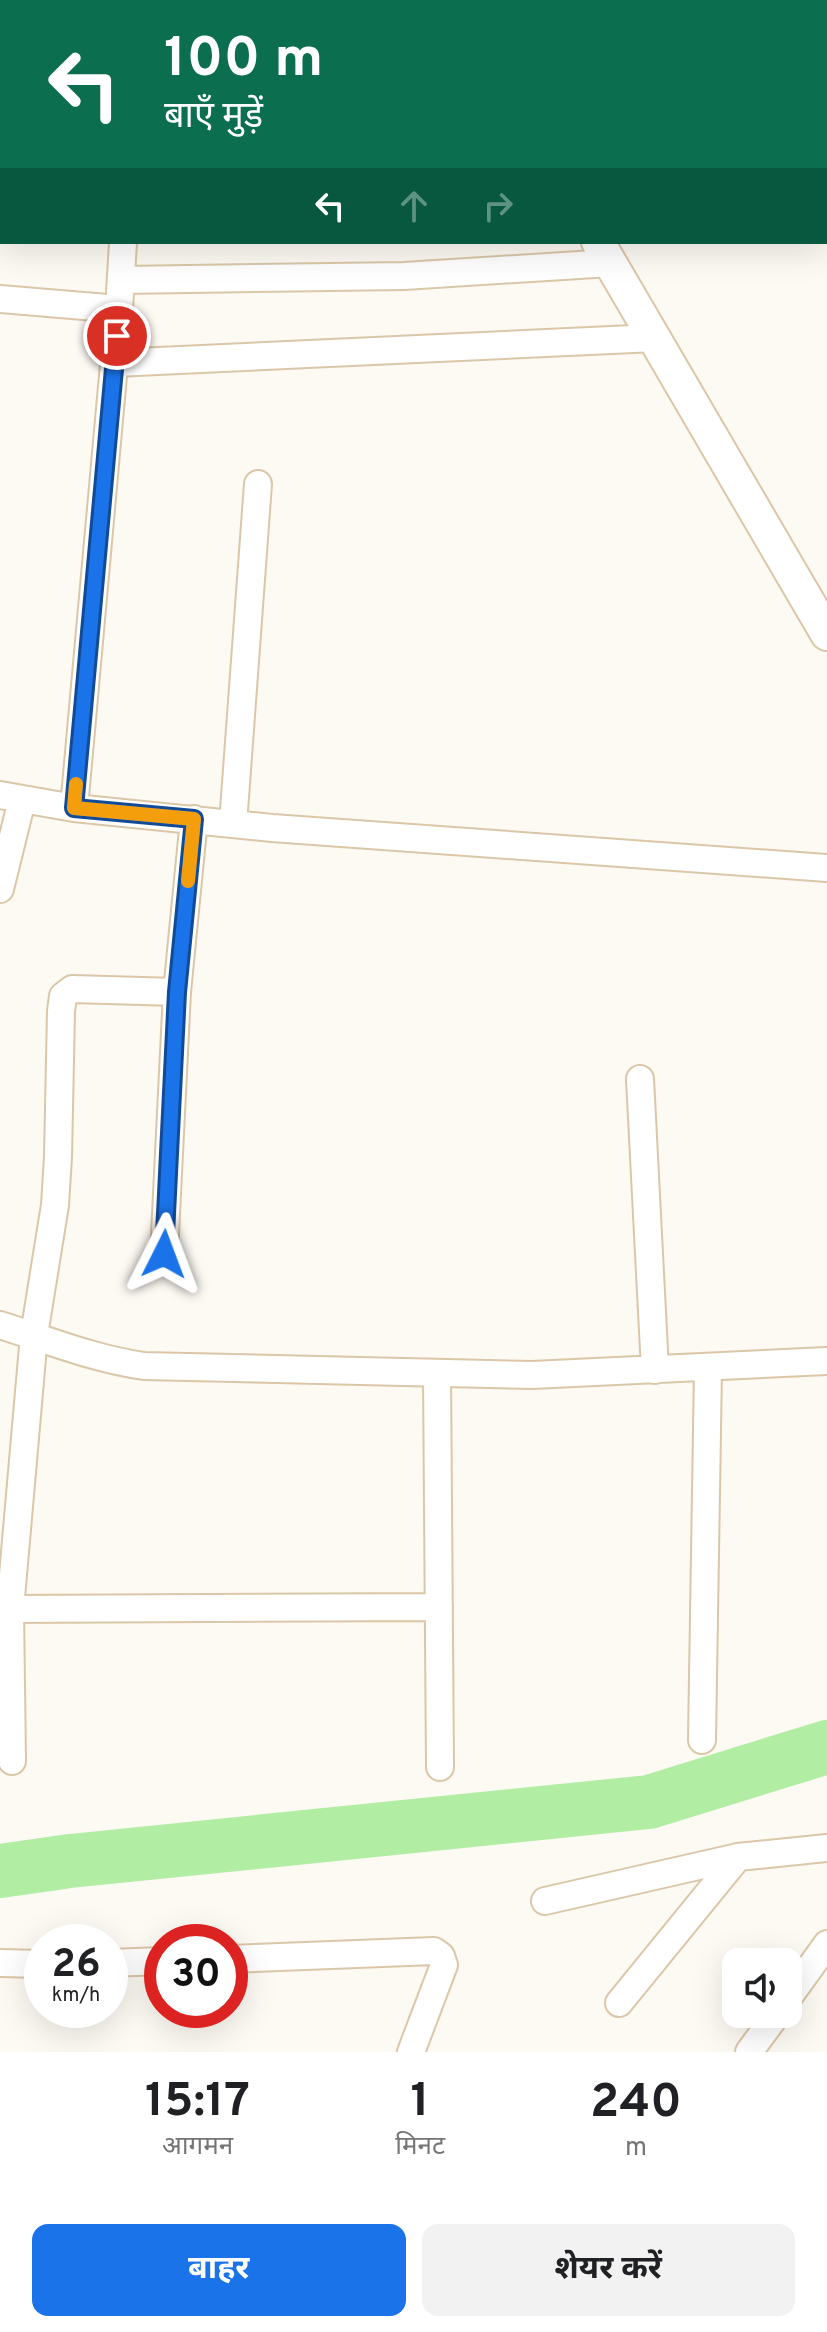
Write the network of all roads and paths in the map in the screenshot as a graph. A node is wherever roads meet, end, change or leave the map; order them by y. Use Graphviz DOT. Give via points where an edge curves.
graph roads {
  1 [pos="123,244"];
  2 [pos="605,253"];
  3 [pos="121,280"];
  4 [pos="0,299"];
  5 [pos="119,309"];
  6 [pos="655,338"];
  7 [pos="115,363"];
  8 [pos="258,484"];
  9 [pos="827,634"];
  10 [pos="11,798"];
  11 [pos="74,808"];
  12 [pos="194,819"];
  13 [pos="233,824"];
  14 [pos="827,868"];
  15 [pos="0,889"];
  16 [pos="177,992"];
  17 [pos="640,1079"];
  18 [pos="164,1254"];
  19 [pos="0,1325"];
  20 [pos="34,1335"];
  21 [pos="827,1361"];
  22 [pos="708,1368"];
  23 [pos="655,1370"];
  24 [pos="437,1373"];
  25 [pos="439,1607"];
  26 [pos="10,1609"];
  27 [pos="702,1740"];
  28 [pos="12,1761"];
  29 [pos="440,1767"];
  30 [pos="827,1848"];
  31 [pos="738,1857"];
  32 [pos="545,1901"];
  33 [pos="827,1944"];
  34 [pos="248,1958"];
  35 [pos="0,1963"];
  36 [pos="24,1964"];
  37 [pos="802,1979"];
  38 [pos="619,2003"];
  39 [pos="767,2028"];
  40 [pos="411,2052"];
  41 [pos="749,2052"];
  1 -- 3 [label="street"];
  2 -- 3 [label="street" via="404,276"];
  2 -- 6 [label="street"];
  3 -- 5 [label="street"];
  4 -- 5 [label="street"];
  5 -- 7 [label="street"];
  6 -- 7 [label="street"];
  6 -- 9 [label="street"];
  7 -- 11 [label="street"];
  8 -- 13 [label="street"];
  10 -- 11 [label="street"];
  10 -- 15 [label="street"];
  11 -- 12 [label="street"];
  12 -- 13 [label="street"];
  12 -- 16 [label="street"];
  13 -- 14 [label="street"];
  16 -- 18 [label="street"];
  16 -- 20 [label="street" via="72,989 63,996 55,1205"];
  17 -- 23 [label="street"];
  19 -- 20 [label="street"];
  20 -- 24 [label="street" via="82,1354 144,1366"];
  20 -- 26 [label="street"];
  21 -- 22 [label="street"];
  22 -- 23 [label="street"];
  22 -- 27 [label="street"];
  23 -- 24 [label="street"];
  24 -- 25 [label="street"];
  25 -- 26 [label="street"];
  25 -- 29 [label="street"];
  26 -- 28 [label="street"];
  30 -- 31 [label="street"];
  31 -- 32 [label="street"];
  31 -- 38 [label="street"];
  33 -- 37 [label="street"];
  34 -- 40 [label="street" via="437,1953 444,1965"];
  35 -- 36 [label="street"];
  39 -- 41 [label="street"];
}
